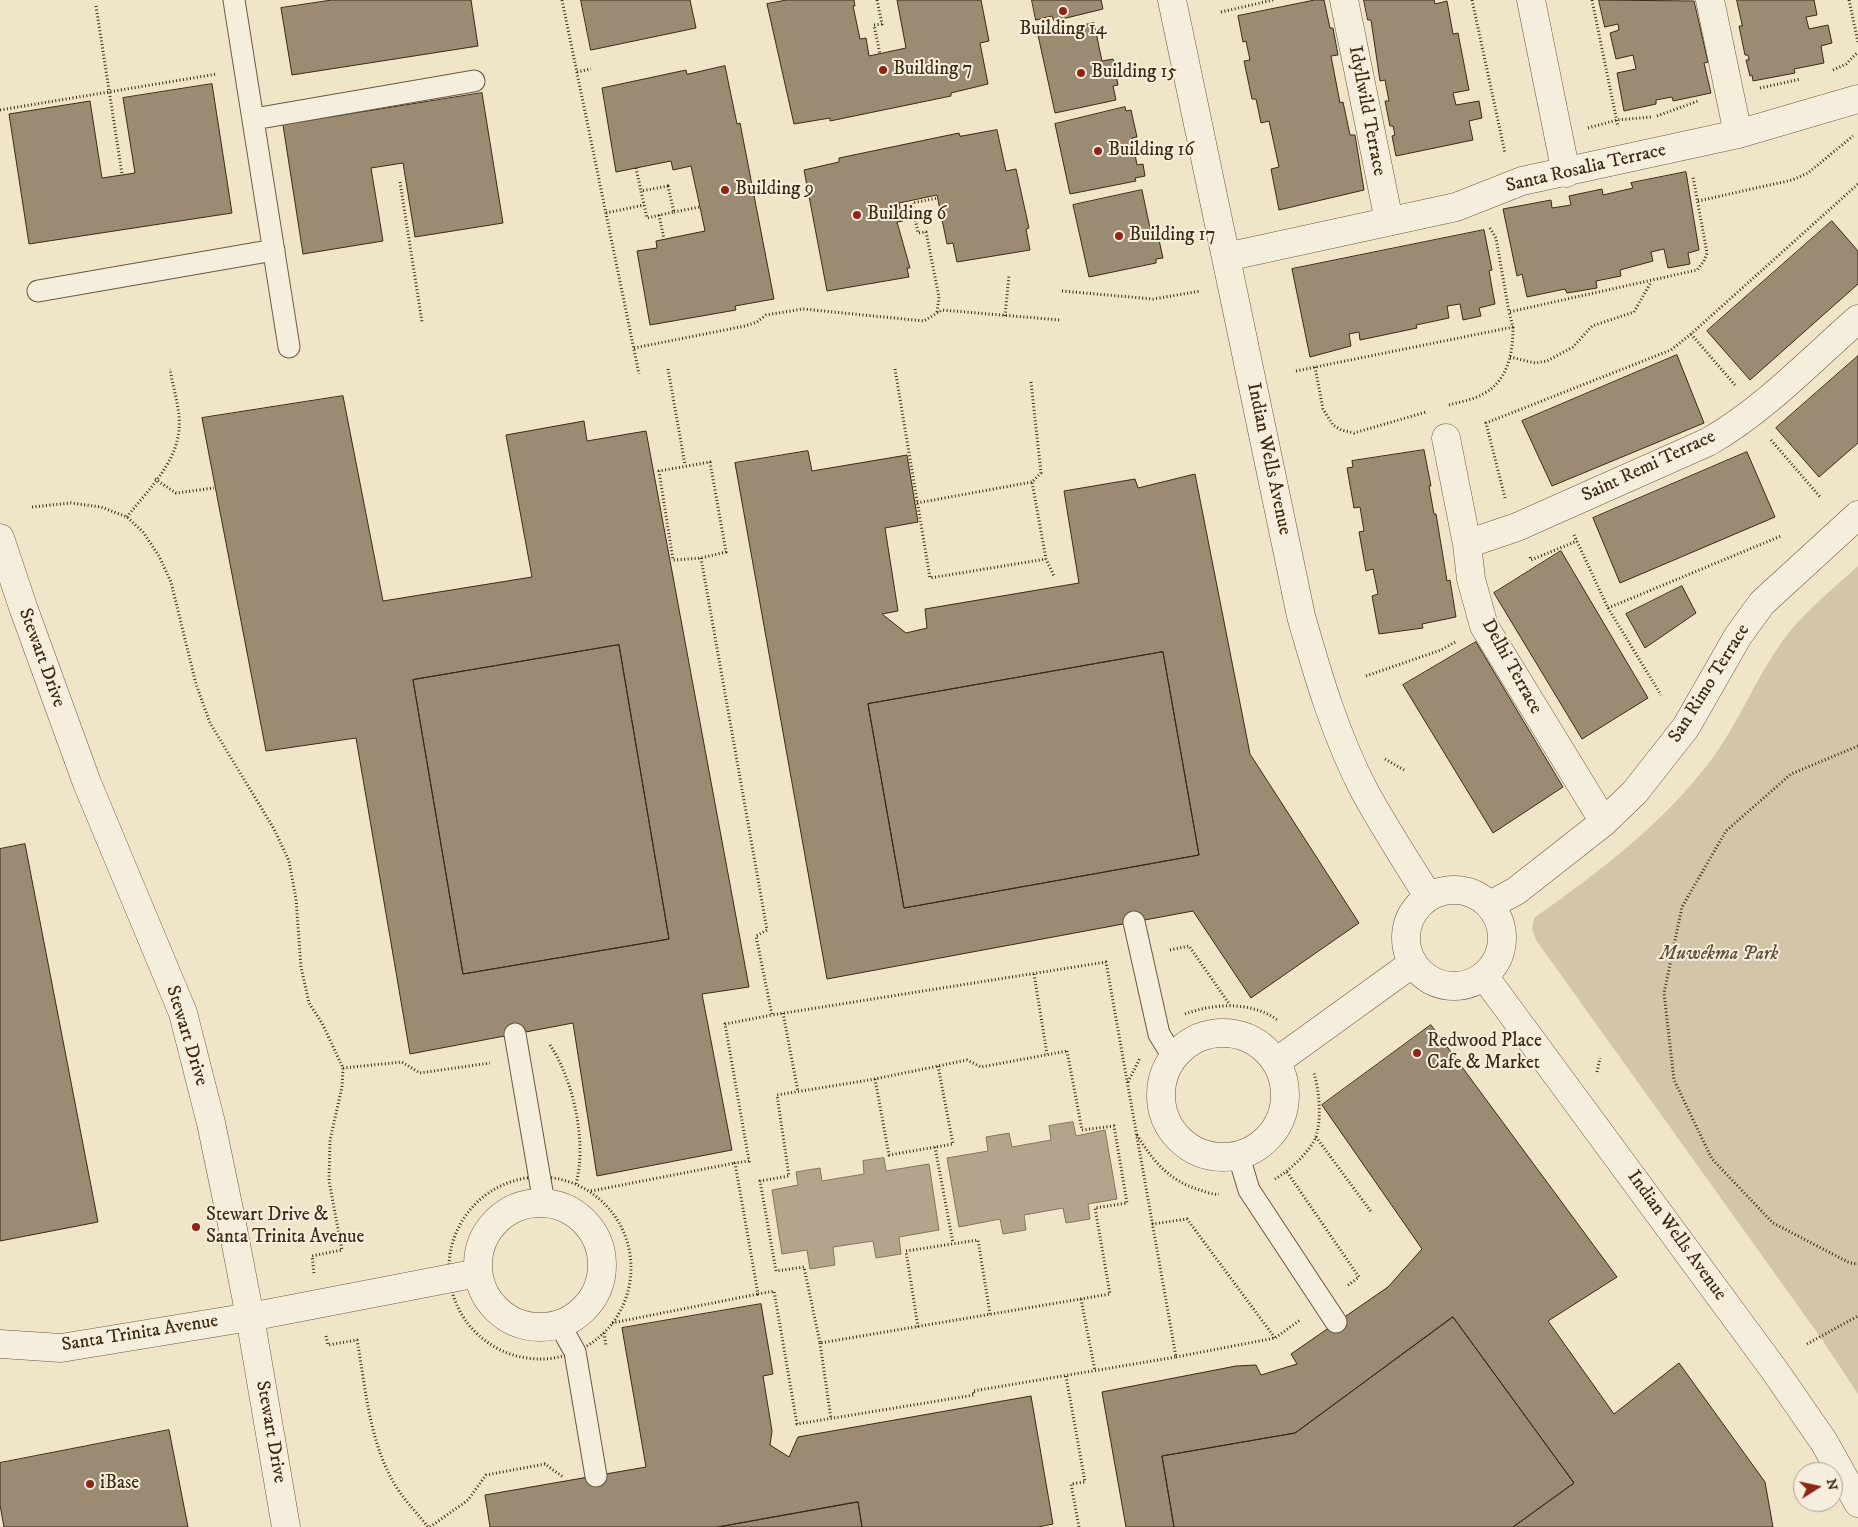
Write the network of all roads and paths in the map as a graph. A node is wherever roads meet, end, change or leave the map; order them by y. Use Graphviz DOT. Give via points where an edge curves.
graph roads {
  1 [pos="234,0"];
  2 [pos="562,0"];
  3 [pos="877,0"];
  4 [pos="1172,0"];
  5 [pos="1273,0"];
  6 [pos="1344,0"];
  7 [pos="1472,0"];
  8 [pos="1531,0"];
  9 [pos="1592,0"];
  10 [pos="1710,0"];
  11 [pos="1849,0"];
  12 [pos="96,6"];
  13 [pos="1221,12"];
  14 [pos="1858,42"];
  15 [pos="880,54"];
  16 [pos="591,69"];
  17 [pos="244,70"];
  18 [pos="577,72"];
  19 [pos="474,81"];
  20 [pos="110,90"];
  21 [pos="1858,99"];
  22 [pos="0,110"];
  23 [pos="254,119"];
  24 [pos="1858,131"];
  25 [pos="1738,134"];
  26 [pos="1687,146"];
  27 [pos="1506,159"];
  28 [pos="1625,160"];
  29 [pos="636,168"];
  30 [pos="1566,173"];
  31 [pos="122,174"];
  32 [pos="400,182"];
  33 [pos="1858,184"];
  34 [pos="641,191"];
  35 [pos="938,198"];
  36 [pos="1698,201"];
  37 [pos="644,205"];
  38 [pos="700,207"];
  39 [pos="674,212"];
  40 [pos="606,213"];
  41 [pos="659,216"];
  42 [pos="1389,221"];
  43 [pos="1487,221"];
  44 [pos="664,240"];
  45 [pos="274,250"];
  46 [pos="1226,257"];
  47 [pos="1009,275"];
  48 [pos="1652,282"];
  49 [pos="1232,286"];
  50 [pos="38,291"];
  51 [pos="1062,291"];
  52 [pos="1509,312"];
  53 [pos="937,313"];
  54 [pos="1005,316"];
  55 [pos="1858,318"];
  56 [pos="1060,320"];
  57 [pos="422,322"];
  58 [pos="1513,327"];
  59 [pos="1691,334"];
  60 [pos="289,347"];
  61 [pos="634,348"];
  62 [pos="1510,357"];
  63 [pos="1315,367"];
  64 [pos="170,369"];
  65 [pos="668,369"];
  66 [pos="895,369"];
  67 [pos="1296,371"];
  68 [pos="639,374"];
  69 [pos="1031,382"];
  70 [pos="1737,387"];
  71 [pos="1445,406"];
  72 [pos="1427,411"];
  73 [pos="1767,436"];
  74 [pos="1446,438"];
  75 [pos="685,465"];
  76 [pos="155,480"];
  77 [pos="1032,482"];
  78 [pos="214,488"];
  79 [pos="1821,498"];
  80 [pos="1505,499"];
  81 [pos="917,503"];
  82 [pos="32,508"];
  83 [pos="1858,515"];
  84 [pos="127,518"];
  85 [pos="1781,536"];
  86 [pos="0,538"];
  87 [pos="1467,544"];
  88 [pos="1582,553"];
  89 [pos="701,558"];
  90 [pos="1046,559"];
  91 [pos="1054,576"];
  92 [pos="1608,608"];
  93 [pos="1484,626"];
  94 [pos="1366,676"];
  95 [pos="1661,695"];
  96 [pos="1858,746"];
  97 [pos="1604,822"];
  98 [pos="1428,896"];
  99 [pos="1490,905"];
  100 [pos="1134,922"];
  101 [pos="1412,963"];
  102 [pos="1034,974"];
  103 [pos="1484,976"];
  104 [pos="783,1013"];
  105 [pos="772,1016"];
  106 [pos="515,1034"];
  107 [pos="1159,1034"];
  108 [pos="1301,1043"];
  109 [pos="550,1045"];
  110 [pos="1047,1054"];
  111 [pos="1173,1057"];
  112 [pos="1276,1062"];
  113 [pos="491,1063"];
  114 [pos="938,1066"];
  115 [pos="343,1068"];
  116 [pos="875,1079"];
  117 [pos="1128,1083"];
  118 [pos="798,1092"];
  119 [pos="1136,1132"];
  120 [pos="1316,1137"];
  121 [pos="934,1147"];
  122 [pos="1238,1157"];
  123 [pos="735,1163"];
  124 [pos="539,1177"];
  125 [pos="576,1184"];
  126 [pos="1249,1190"];
  127 [pos="590,1192"];
  128 [pos="544,1203"];
  129 [pos="1372,1213"];
  130 [pos="1152,1224"];
  131 [pos="953,1243"];
  132 [pos="1858,1264"];
  133 [pos="478,1274"];
  134 [pos="450,1278"];
  135 [pos="758,1294"];
  136 [pos="1081,1299"];
  137 [pos="319,1303"];
  138 [pos="990,1314"];
  139 [pos="1858,1316"];
  140 [pos="250,1317"];
  141 [pos="1336,1322"];
  142 [pos="612,1323"];
  143 [pos="560,1324"];
  144 [pos="918,1328"];
  145 [pos="1275,1338"];
  146 [pos="820,1343"];
  147 [pos="0,1344"];
  148 [pos="1807,1344"];
  149 [pos="575,1352"];
  150 [pos="1095,1371"];
  151 [pos="1066,1376"];
  152 [pos="831,1419"];
  153 [pos="596,1476"];
  154 [pos="563,1477"];
  155 [pos="1858,1503"];
  156 [pos="286,1527"];
  157 [pos="429,1527"];
  158 [pos="1079,1527"];
  1 -- 17 [label="lane"];
  2 -- 18 [label="path"];
  3 -- 15 [label="path" via="882,24 874,25"];
  4 -- 46 [label="street, Indian Wells Avenue"];
  5 -- 13 [label="path"];
  6 -- 42 [label="street, Idyllwild Terrace"];
  7 -- 27 [label="path"];
  8 -- 30 [label="street"];
  9 -- 28 [label="path"];
  10 -- 25 [label="street"];
  11 -- 14 [label="path"];
  12 -- 20 [label="path"];
  16 -- 18 [label="path"];
  17 -- 20 [label="path"];
  17 -- 23 [label="lane"];
  18 -- 40 [label="path"];
  19 -- 23 [label="lane"];
  20 -- 22 [label="path"];
  20 -- 31 [label="path"];
  21 -- 25 [label="street, Santa Rosalia Terrace"];
  23 -- 45 [label="lane"];
  24 -- 36 [label="path" via="1808,173 1792,180"];
  25 -- 26 [label="street, Santa Rosalia Terrace"];
  26 -- 28 [label="street, Santa Rosalia Terrace"];
  26 -- 36 [label="path"];
  28 -- 30 [label="street, Santa Rosalia Terrace"];
  29 -- 34 [label="path"];
  30 -- 42 [label="street, Santa Rosalia Terrace" via="1522,180 1456,207"];
  32 -- 57 [label="path"];
  33 -- 59 [label="path"];
  34 -- 37 [label="path"];
  34 -- 39 [label="path" via="668,186"];
  35 -- 53 [label="path" via="912,203 918,233 926,232 939,297"];
  36 -- 48 [label="path" via="1705,240 1704,261 1697,270"];
  37 -- 40 [label="path"];
  37 -- 41 [label="path" via="647,218"];
  38 -- 39 [label="path"];
  39 -- 41 [label="path"];
  40 -- 61 [label="path"];
  41 -- 44 [label="path"];
  42 -- 46 [label="street, Santa Rosalia Terrace"];
  43 -- 52 [label="path" via="1496,238"];
  45 -- 50 [label="lane"];
  45 -- 60 [label="lane"];
  46 -- 49 [label="street, Indian Wells Avenue"];
  47 -- 54 [label="path"];
  48 -- 52 [label="path"];
  48 -- 62 [label="path" via="1634,312 1592,326 1573,347 1559,356 1535,363"];
  49 -- 51 [label="path" via="1153,299"];
  49 -- 98 [label="street, Indian Wells Avenue" via="1301,616 1319,679 1341,740 1365,791"];
  52 -- 58 [label="path"];
  53 -- 54 [label="path" via="942,310"];
  53 -- 61 [label="path" via="924,321 803,309 766,315 745,326"];
  54 -- 56 [label="path"];
  55 -- 87 [label="street, Saint Remi Terrace" via="1762,403 1720,435 1680,457 1517,527"];
  58 -- 62 [label="path"];
  58 -- 63 [label="path"];
  59 -- 70 [label="path"];
  59 -- 80 [label="path" via="1671,350 1486,423"];
  61 -- 68 [label="path"];
  62 -- 71 [label="path" via="1498,384 1482,395"];
  63 -- 67 [label="path"];
  63 -- 72 [label="path" via="1323,410 1333,425 1341,430 1354,433"];
  64 -- 76 [label="path" via="179,428 175,452"];
  65 -- 75 [label="path"];
  66 -- 81 [label="path"];
  69 -- 77 [label="path" via="1040,473"];
  73 -- 79 [label="path"];
  74 -- 87 [label="street, Delhi Terrace"];
  75 -- 89 [label="path" via="710,462 726,552"];
  75 -- 89 [label="path" via="659,471 673,560"];
  76 -- 78 [label="path" via="176,493"];
  76 -- 84 [label="path"];
  77 -- 81 [label="path"];
  77 -- 90 [label="path"];
  81 -- 90 [label="path" via="930,578"];
  82 -- 84 [label="path" via="71,503 101,507"];
  83 -- 97 [label="street, San Rimo Terrace" via="1762,603 1738,636 1686,727 1635,792"];
  84 -- 115 [label="path" via="143,532 159,556 171,582 196,684 210,723 274,828 289,861 296,899 301,967 309,1003"];
  85 -- 92 [label="path"];
  86 -- 140 [label="street, Stewart Drive" via="87,782 183,1013 211,1123"];
  87 -- 93 [label="street, Delhi Terrace" via="1471,579"];
  88 -- 92 [label="path"];
  89 -- 105 [label="path" via="767,930 756,936"];
  90 -- 91 [label="path"];
  92 -- 95 [label="path"];
  93 -- 94 [label="path" via="1441,650"];
  93 -- 97 [label="street, Delhi Terrace"];
  96 -- 132 [label="path" via="1791,774 1726,831 1682,907 1664,993 1674,1080 1712,1159 1773,1223 1850,1263"];
  97 -- 99 [label="street, San Rimo Terrace" via="1516,891"];
  98 -- 99 [label="street" via="1453,888 1467,890"];
  98 -- 101 [label="street" via="1416,906 1409,920 1407,949"];
  99 -- 103 [label="street" via="1499,918 1503,934 1495,964"];
  100 -- 107 [label="lane"];
  101 -- 103 [label="street" via="1424,976 1438,984 1454,987 1470,984"];
  101 -- 108 [label="street"];
  102 -- 104 [label="path"];
  102 -- 110 [label="path"];
  102 -- 117 [label="path" via="1106,962"];
  103 -- 155 [label="street, Indian Wells Avenue" via="1779,1378 1824,1442"];
  104 -- 105 [label="path"];
  104 -- 118 [label="path"];
  105 -- 123 [label="path" via="725,1024 749,1161"];
  106 -- 124 [label="lane"];
  107 -- 108 [label="path" via="1186,1013 1230,1005 1271,1015"];
  107 -- 111 [label="lane"];
  107 -- 117 [label="path" via="1134,1068"];
  108 -- 112 [label="street"];
  108 -- 120 [label="path" via="1312,1065 1318,1089"];
  109 -- 125 [label="path" via="561,1061 577,1124 581,1164"];
  110 -- 114 [label="path" via="981,1067 967,1060"];
  110 -- 136 [label="path" via="1067,1051 1082,1130 1114,1126 1127,1203 1095,1208 1110,1294"];
  111 -- 112 [label="street" via="1193,1040 1226,1032 1251,1040"];
  111 -- 122 [label="street" via="1165,1070 1160,1101 1171,1130 1193,1151 1216,1157"];
  112 -- 122 [label="street" via="1286,1090 1281,1119 1264,1143"];
  113 -- 115 [label="path" via="420,1073 402,1062"];
  114 -- 116 [label="path"];
  114 -- 121 [label="path" via="953,1144"];
  115 -- 137 [label="path" via="330,1140 330,1182 342,1250 312,1256"];
  116 -- 118 [label="path"];
  116 -- 121 [label="path" via="889,1155"];
  117 -- 119 [label="path"];
  118 -- 146 [label="path" via="777,1095 789,1176 760,1181 776,1271 804,1267"];
  119 -- 126 [label="path" via="1156,1164 1186,1186 1215,1194"];
  119 -- 130 [label="path"];
  120 -- 126 [label="path" via="1287,1172"];
  120 -- 129 [label="path"];
  121 -- 131 [label="path"];
  122 -- 126 [label="lane"];
  123 -- 127 [label="path"];
  123 -- 135 [label="path"];
  124 -- 125 [label="path" via="564,1179"];
  124 -- 128 [label="lane"];
  124 -- 134 [label="path" via="511,1181 492,1190 477,1203 454,1237"];
  125 -- 127 [label="path"];
  126 -- 141 [label="lane"];
  127 -- 142 [label="path" via="616,1218 630,1252 629,1290"];
  128 -- 133 [label="street" via="524,1204 494,1223 478,1255"];
  128 -- 143 [label="street" via="576,1214 589,1226 598,1242 602,1260 601,1278 595,1295 585,1310"];
  130 -- 145 [label="path" via="1187,1219"];
  130 -- 150 [label="path" via="1176,1357"];
  131 -- 138 [label="path" via="978,1240"];
  131 -- 144 [label="path" via="906,1251"];
  133 -- 134 [label="street, Santa Trinita Avenue"];
  133 -- 143 [label="street" via="482,1290 504,1317 537,1328"];
  134 -- 137 [label="street, Santa Trinita Avenue"];
  134 -- 149 [label="path" via="462,1314 486,1341 520,1356 558,1357"];
  135 -- 142 [label="path"];
  135 -- 152 [label="path" via="774,1291 797,1424"];
  136 -- 138 [label="path"];
  136 -- 150 [label="path"];
  137 -- 140 [label="street, Santa Trinita Avenue"];
  137 -- 157 [label="path" via="328,1345 357,1340 370,1421 380,1452 397,1487"];
  138 -- 144 [label="path"];
  139 -- 148 [label="path"];
  140 -- 147 [label="street, Santa Trinita Avenue" via="61,1348"];
  140 -- 156 [label="street, Stewart Drive"];
  142 -- 149 [label="path" via="595,1340"];
  143 -- 149 [label="lane"];
  144 -- 146 [label="path"];
  146 -- 152 [label="path"];
  149 -- 153 [label="lane"];
  150 -- 151 [label="path"];
  151 -- 152 [label="path"];
  151 -- 158 [label="path" via="1085,1482 1071,1484"];
  154 -- 157 [label="path" via="545,1464 486,1475 468,1500"];
}
